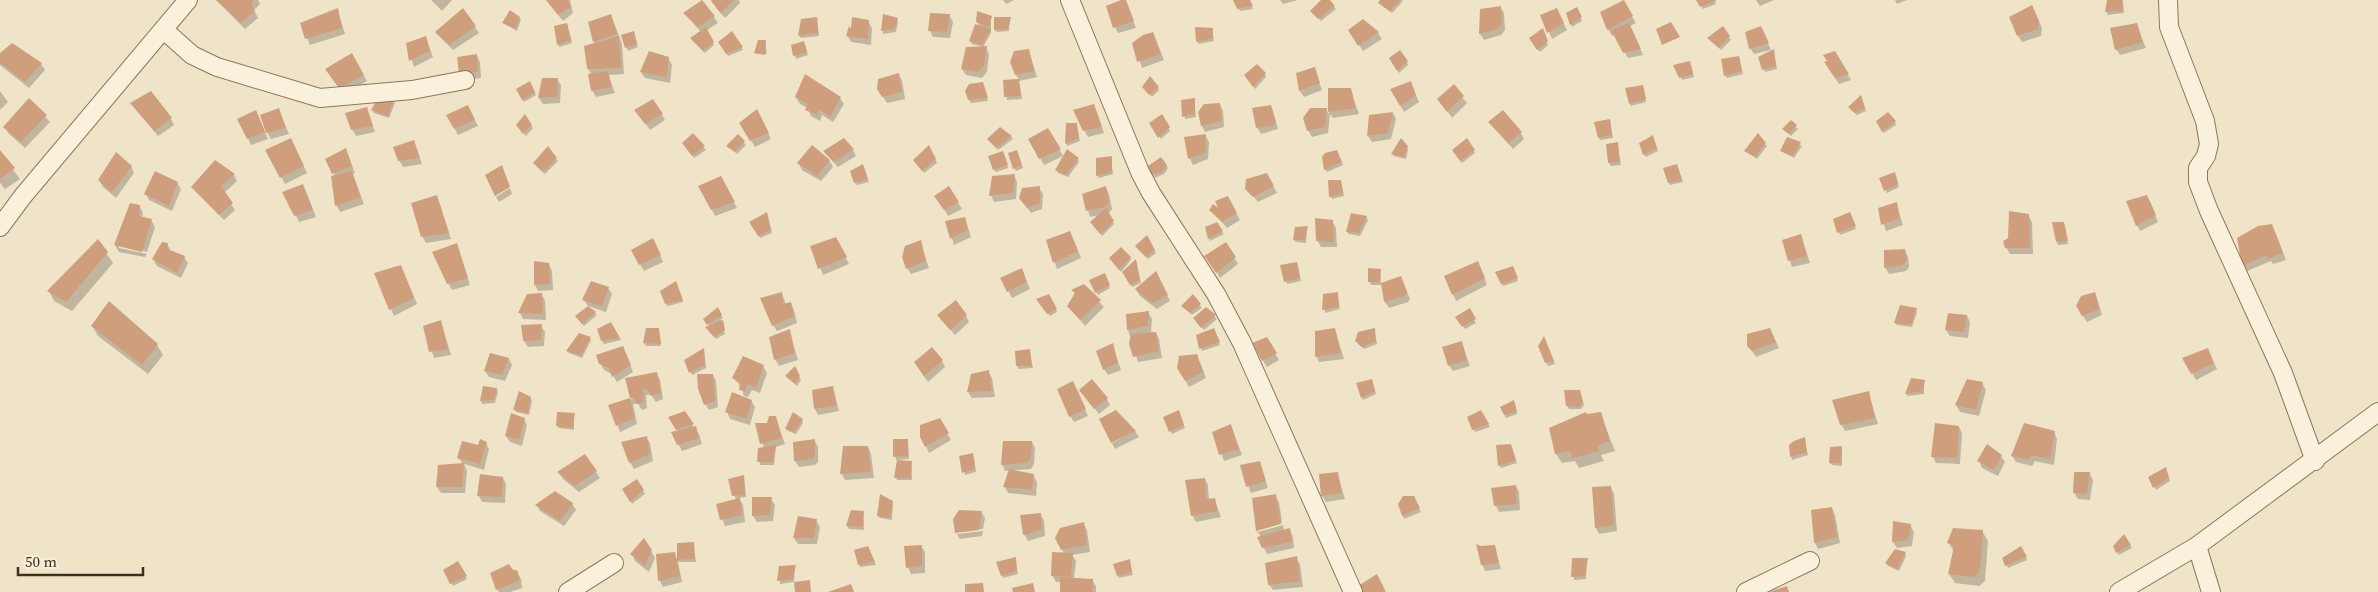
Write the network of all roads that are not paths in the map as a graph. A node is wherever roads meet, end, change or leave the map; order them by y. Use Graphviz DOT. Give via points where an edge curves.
graph roads {
  1 [pos="188,0"];
  2 [pos="1070,0"];
  3 [pos="2168,0"];
  4 [pos="164,30"];
  5 [pos="465,80"];
  6 [pos="0,227"];
  7 [pos="2378,412"];
  8 [pos="2315,461"];
  9 [pos="2197,546"];
  10 [pos="1810,560"];
  11 [pos="614,563"];
  12 [pos="568,592"];
  13 [pos="1353,592"];
  14 [pos="1746,592"];
  15 [pos="2119,592"];
  16 [pos="2212,592"];
  1 -- 4 [label="street"];
  2 -- 13 [label="street" via="1140,172 1216,294 1242,343"];
  3 -- 8 [label="street" via="2169,27 2206,129 2208,144 2206,156 2198,168 2198,182 2283,372"];
  4 -- 5 [label="street" via="192,55 217,67 320,98 412,90"];
  4 -- 6 [label="street"];
  7 -- 8 [label="street"];
  8 -- 9 [label="street"];
  9 -- 15 [label="street"];
  9 -- 16 [label="street"];
  10 -- 14 [label="street"];
  11 -- 12 [label="street"];
}
